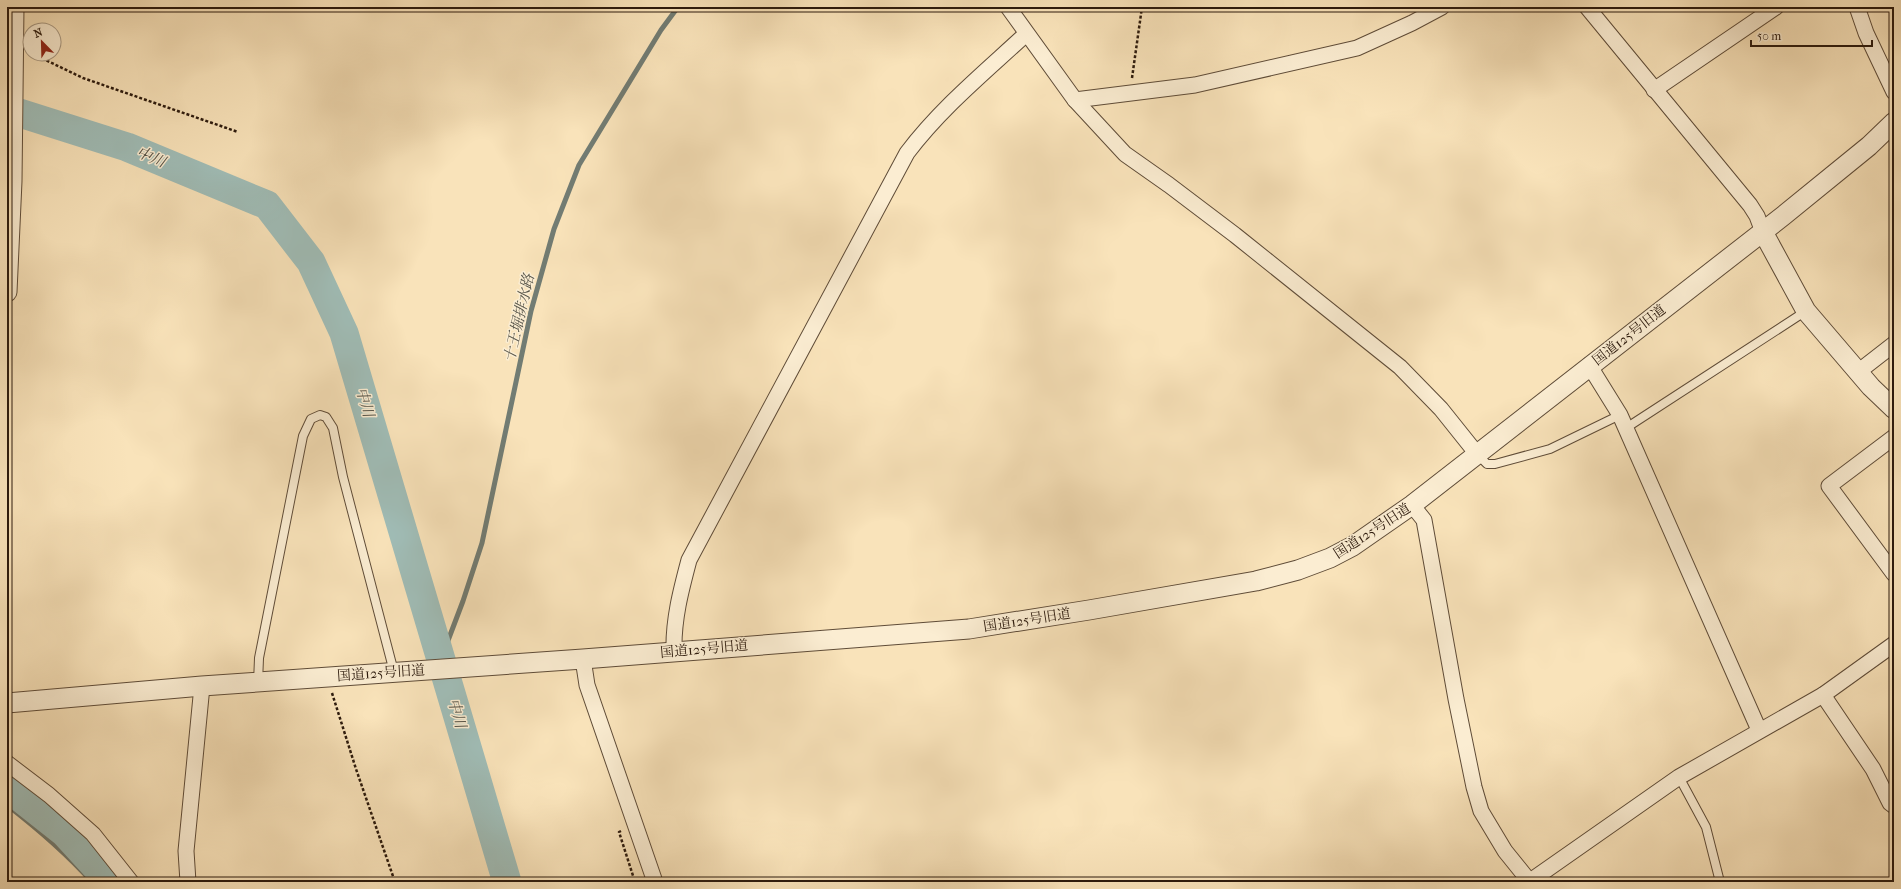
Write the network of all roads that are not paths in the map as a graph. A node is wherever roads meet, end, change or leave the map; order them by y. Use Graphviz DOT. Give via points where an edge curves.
graph roads {
  1 [pos="14,7"];
  2 [pos="1008,7"];
  3 [pos="1442,7"];
  4 [pos="1587,7"];
  5 [pos="1776,7"];
  6 [pos="1857,7"];
  7 [pos="1026,34"];
  8 [pos="1654,90"];
  9 [pos="1894,92"];
  10 [pos="1075,100"];
  11 [pos="1894,122"];
  12 [pos="1763,232"];
  13 [pos="7,288"];
  14 [pos="1806,311"];
  15 [pos="1894,344"];
  16 [pos="1589,366"];
  17 [pos="1858,372"];
  18 [pos="1894,409"];
  19 [pos="1623,421"];
  20 [pos="1894,438"];
  21 [pos="1477,454"];
  22 [pos="1412,505"];
  23 [pos="1894,574"];
  24 [pos="1894,644"];
  25 [pos="674,652"];
  26 [pos="583,659"];
  27 [pos="399,672"];
  28 [pos="258,683"];
  29 [pos="202,686"];
  30 [pos="1823,695"];
  31 [pos="7,703"];
  32 [pos="1759,730"];
  33 [pos="7,763"];
  34 [pos="1678,777"];
  35 [pos="1894,806"];
  36 [pos="131,882"];
  37 [pos="188,882"];
  38 [pos="655,882"];
  39 [pos="1529,882"];
  40 [pos="1720,882"];
  1 -- 13 [label="street" via="12,181"];
  2 -- 7 [label="street"];
  3 -- 10 [label="street" via="1357,48 1195,85"];
  4 -- 8 [label="street"];
  5 -- 8 [label="street"];
  6 -- 9 [label="street" via="1866,33"];
  7 -- 10 [label="street"];
  7 -- 25 [label="street" via="941,113 907,153 689,560 679,597"];
  8 -- 12 [label="street" via="1750,205"];
  10 -- 21 [label="street" via="1125,154 1169,184 1400,367 1441,409"];
  11 -- 12 [label="street, 国道125号旧道" via="1834,176"];
  12 -- 14 [label="street"];
  12 -- 16 [label="street, 国道125号旧道"];
  14 -- 17 [label="street"];
  14 -- 19 [label="lane"];
  15 -- 17 [label="street"];
  16 -- 19 [label="street"];
  16 -- 21 [label="street, 国道125号旧道"];
  17 -- 18 [label="street"];
  19 -- 21 [label="lane" via="1550,449 1495,464 1487,464"];
  19 -- 32 [label="street"];
  20 -- 23 [label="street" via="1829,486"];
  21 -- 22 [label="street, 国道125号旧道"];
  22 -- 25 [label="street, 国道125号旧道" via="1353,546 1330,558 1256,581 969,629"];
  22 -- 39 [label="street" via="1424,520 1456,699 1480,811 1505,851"];
  24 -- 30 [label="street"];
  25 -- 26 [label="street, 国道125号旧道"];
  26 -- 27 [label="street, 国道125号旧道"];
  26 -- 38 [label="street" via="587,685"];
  27 -- 28 [label="street, 国道125号旧道"];
  27 -- 28 [label="lane" via="343,477 333,428 326,417 320,415 311,420 303,436 259,658"];
  28 -- 29 [label="street, 国道125号旧道"];
  29 -- 31 [label="street, 国道125号旧道"];
  29 -- 37 [label="street" via="186,851"];
  30 -- 32 [label="street"];
  30 -- 35 [label="street" via="1873,769"];
  32 -- 34 [label="street"];
  33 -- 36 [label="street" via="93,834"];
  34 -- 39 [label="street"];
  34 -- 40 [label="lane" via="1706,827"];
}
